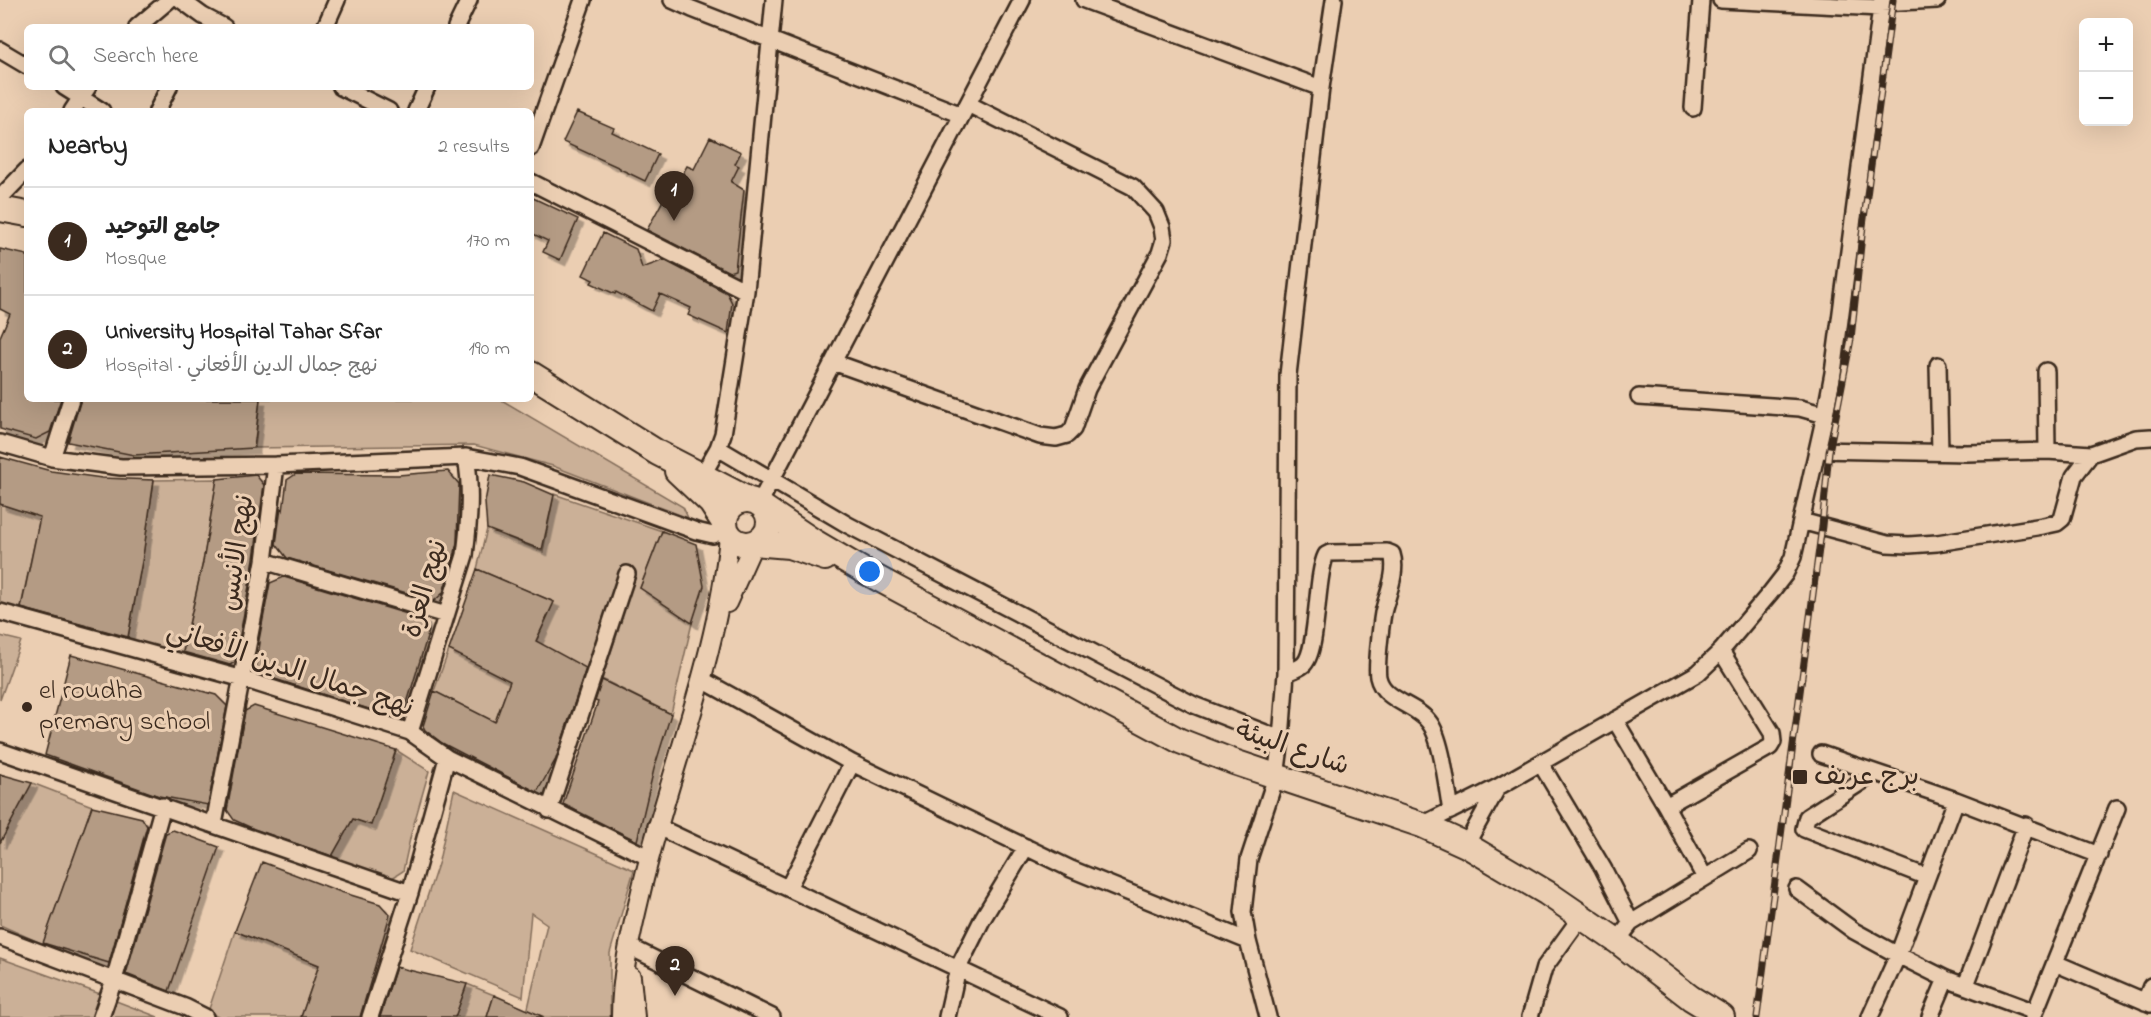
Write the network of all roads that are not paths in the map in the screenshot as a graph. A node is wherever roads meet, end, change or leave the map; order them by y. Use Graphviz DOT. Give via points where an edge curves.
graph roads {
  1 [pos="169,0"];
  2 [pos="181,0"];
  3 [pos="337,0"];
  4 [pos="469,0"];
  5 [pos="583,0"];
  6 [pos="672,0"];
  7 [pos="774,0"];
  8 [pos="1022,0"];
  9 [pos="1084,0"];
  10 [pos="1334,0"];
  11 [pos="1701,0"];
  12 [pos="1721,0"];
  13 [pos="1937,0"];
  14 [pos="1881,4"];
  15 [pos="200,21"];
  16 [pos="141,24"];
  17 [pos="326,24"];
  18 [pos="457,24"];
  19 [pos="772,40"];
  20 [pos="0,50"];
  21 [pos="24,64"];
  22 [pos="1321,88"];
  23 [pos="168,90"];
  24 [pos="347,90"];
  25 [pos="426,90"];
  26 [pos="85,92"];
  27 [pos="74,108"];
  28 [pos="99,108"];
  29 [pos="158,108"];
  30 [pos="383,108"];
  31 [pos="417,108"];
  32 [pos="1693,108"];
  33 [pos="965,109"];
  34 [pos="534,139"];
  35 [pos="24,173"];
  36 [pos="534,184"];
  37 [pos="0,198"];
  38 [pos="0,208"];
  39 [pos="24,213"];
  40 [pos="746,291"];
  41 [pos="833,362"];
  42 [pos="1938,365"];
  43 [pos="2046,371"];
  44 [pos="534,376"];
  45 [pos="1639,397"];
  46 [pos="70,402"];
  47 [pos="1825,415"];
  48 [pos="2151,437"];
  49 [pos="0,443"];
  50 [pos="718,448"];
  51 [pos="1817,450"];
  52 [pos="2047,451"];
  53 [pos="1940,452"];
  54 [pos="658,453"];
  55 [pos="2091,454"];
  56 [pos="466,457"];
  57 [pos="52,458"];
  58 [pos="276,465"];
  59 [pos="702,476"];
  60 [pos="772,479"];
  61 [pos="757,504"];
  62 [pos="1801,521"];
  63 [pos="726,529"];
  64 [pos="754,543"];
  65 [pos="264,561"];
  66 [pos="864,570"];
  67 [pos="627,574"];
  68 [pos="0,612"];
  69 [pos="446,615"];
  70 [pos="712,637"];
  71 [pos="1720,651"];
  72 [pos="1286,673"];
  73 [pos="243,679"];
  74 [pos="701,679"];
  75 [pos="1615,720"];
  76 [pos="410,732"];
  77 [pos="1281,739"];
  78 [pos="0,751"];
  79 [pos="1821,754"];
  80 [pos="447,758"];
  81 [pos="852,763"];
  82 [pos="1541,764"];
  83 [pos="1875,773"];
  84 [pos="1276,777"];
  85 [pos="1498,788"];
  86 [pos="1956,800"];
  87 [pos="163,806"];
  88 [pos="1666,806"];
  89 [pos="2117,808"];
  90 [pos="549,810"];
  91 [pos="1451,811"];
  92 [pos="214,824"];
  93 [pos="1422,825"];
  94 [pos="2026,825"];
  95 [pos="656,826"];
  96 [pos="1466,845"];
  97 [pos="1026,847"];
  98 [pos="1749,851"];
  99 [pos="2099,855"];
  100 [pos="648,857"];
  101 [pos="1927,877"];
  102 [pos="1705,878"];
  103 [pos="788,888"];
  104 [pos="1797,889"];
  105 [pos="410,893"];
  106 [pos="1581,917"];
  107 [pos="1624,932"];
  108 [pos="0,937"];
  109 [pos="1248,941"];
  110 [pos="628,946"];
  111 [pos="1898,955"];
  112 [pos="2055,963"];
  113 [pos="957,968"];
  114 [pos="1946,979"];
  115 [pos="114,980"];
  116 [pos="1966,985"];
  117 [pos="2151,986"];
  118 [pos="1691,998"];
  119 [pos="2148,1003"];
  120 [pos="183,1012"];
  121 [pos="2034,1015"];
  122 [pos="101,1017"];
  123 [pos="205,1017"];
  124 [pos="369,1017"];
  125 [pos="621,1017"];
  126 [pos="636,1017"];
  127 [pos="772,1017"];
  128 [pos="946,1017"];
  129 [pos="1060,1017"];
  130 [pos="1268,1017"];
  131 [pos="1530,1017"];
  132 [pos="1710,1017"];
  133 [pos="1722,1017"];
  134 [pos="1870,1017"];
  135 [pos="1930,1017"];
  1 -- 16 [label="street"];
  2 -- 15 [label="street"];
  3 -- 17 [label="street"];
  4 -- 18 [label="street"];
  5 -- 34 [label="street"];
  6 -- 19 [label="street"];
  7 -- 19 [label="street"];
  8 -- 33 [label="street"];
  9 -- 22 [label="street"];
  10 -- 22 [label="street"];
  11 -- 32 [label="street"];
  12 -- 14 [label="street"];
  13 -- 14 [label="street"];
  14 -- 47 [label="street"];
  19 -- 33 [label="street"];
  19 -- 40 [label="street"];
  20 -- 21 [label="street"];
  22 -- 72 [label="street" via="1288,375"];
  23 -- 29 [label="street"];
  24 -- 30 [label="street"];
  25 -- 31 [label="street"];
  26 -- 27 [label="street"];
  26 -- 28 [label="street"];
  33 -- 41 [label="street"];
  33 -- 41 [label="street" via="1134,187 1156,212 1162,227 1160,253 1087,389 1073,429 1056,438 1040,436"];
  35 -- 37 [label="street"];
  36 -- 40 [label="street"];
  38 -- 39 [label="main road"];
  40 -- 50 [label="street"];
  41 -- 60 [label="street"];
  42 -- 53 [label="street"];
  43 -- 52 [label="street"];
  44 -- 54 [label="main road"];
  45 -- 47 [label="street" via="1800,408"];
  46 -- 57 [label="street"];
  47 -- 51 [label="street"];
  48 -- 55 [label="street" via="2136,438"];
  49 -- 57 [label="street"];
  50 -- 59 [label="street"];
  50 -- 60 [label="street"];
  51 -- 53 [label="street"];
  51 -- 62 [label="street"];
  52 -- 53 [label="street"];
  52 -- 55 [label="street"];
  54 -- 59 [label="main road, شارع البيئة"];
  54 -- 63 [label="main road" via="711,503"];
  55 -- 62 [label="street" via="2074,476 2062,519 2043,526 1909,545 1887,544"];
  56 -- 58 [label="street"];
  56 -- 63 [label="street" via="520,467 696,531 713,535"];
  56 -- 69 [label="street, نهج العزة" via="471,481 465,555"];
  57 -- 58 [label="street" via="121,467"];
  58 -- 65 [label="street, نهج الأنيس"];
  59 -- 61 [label="main road, شارع البيئة"];
  60 -- 61 [label="street"];
  60 -- 77 [label="street" via="848,525 1194,705"];
  61 -- 63 [label="main road" via="741,501 729,509"];
  61 -- 64 [label="main road" via="769,521 765,535"];
  61 -- 66 [label="main road, شارع البيئة"];
  62 -- 71 [label="street" via="1785,574"];
  63 -- 64 [label="main road" via="740,544"];
  63 -- 70 [label="street" via="725,572"];
  64 -- 66 [label="main road, شارع البيئة" via="789,546"];
  64 -- 70 [label="street"];
  65 -- 69 [label="street"];
  65 -- 73 [label="street, نهج الأنيس"];
  66 -- 84 [label="main road, شارع البيئة" via="1180,741"];
  67 -- 90 [label="street"];
  68 -- 73 [label="street, نهج جمال الدين الأفعاني"];
  69 -- 76 [label="street, نهج العزة"];
  70 -- 74 [label="street"];
  71 -- 75 [label="street" via="1698,673"];
  71 -- 88 [label="street" via="1772,733 1773,741 1770,747"];
  72 -- 77 [label="street"];
  72 -- 91 [label="street" via="1307,660 1326,555 1392,554 1394,569 1383,615 1378,677 1383,689 1419,712 1433,728"];
  73 -- 76 [label="street, نهج جمال الدين الأفعاني"];
  73 -- 92 [label="street, نهج الأنيس"];
  74 -- 81 [label="street"];
  74 -- 95 [label="street"];
  75 -- 82 [label="street"];
  75 -- 88 [label="street"];
  76 -- 80 [label="street, نهج جمال الدين الأفعاني"];
  77 -- 84 [label="street"];
  78 -- 87 [label="street"];
  79 -- 83 [label="street"];
  80 -- 90 [label="street, نهج جمال الدين الأفعاني"];
  80 -- 105 [label="street"];
  81 -- 97 [label="street"];
  81 -- 103 [label="street"];
  82 -- 85 [label="street"];
  82 -- 107 [label="street" via="1603,868"];
  83 -- 86 [label="street"];
  83 -- 101 [label="street" via="1807,817 1804,829"];
  84 -- 93 [label="main road, شارع البيئة"];
  84 -- 109 [label="street" via="1246,875 1243,912"];
  85 -- 91 [label="street"];
  85 -- 96 [label="street"];
  86 -- 94 [label="street"];
  86 -- 101 [label="street"];
  87 -- 92 [label="street"];
  87 -- 115 [label="street"];
  88 -- 102 [label="street"];
  89 -- 99 [label="street"];
  90 -- 100 [label="street, نهج جمال الدين الأفعاني"];
  91 -- 93 [label="street"];
  92 -- 105 [label="street"];
  93 -- 96 [label="main road, شارع البيئة"];
  94 -- 99 [label="street"];
  94 -- 116 [label="street"];
  95 -- 100 [label="street"];
  95 -- 103 [label="street"];
  96 -- 106 [label="main road, شارع البيئة"];
  97 -- 109 [label="street"];
  97 -- 113 [label="street"];
  98 -- 102 [label="street"];
  99 -- 112 [label="street"];
  100 -- 110 [label="street"];
  101 -- 111 [label="street"];
  102 -- 107 [label="street"];
  103 -- 113 [label="street"];
  104 -- 111 [label="street" via="1854,931"];
  105 -- 124 [label="street"];
  106 -- 107 [label="main road, شارع البيئة"];
  106 -- 131 [label="street" via="1545,968"];
  107 -- 118 [label="main road, شارع البيئة"];
  108 -- 115 [label="street"];
  109 -- 130 [label="street"];
  110 -- 125 [label="street"];
  110 -- 126 [label="street"];
  110 -- 127 [label="street"];
  111 -- 114 [label="street"];
  111 -- 134 [label="street"];
  112 -- 119 [label="street"];
  112 -- 121 [label="street"];
  113 -- 128 [label="street"];
  113 -- 129 [label="street"];
  114 -- 116 [label="street"];
  114 -- 135 [label="street"];
  115 -- 120 [label="street"];
  115 -- 122 [label="street"];
  116 -- 121 [label="street"];
  117 -- 119 [label="street"];
  118 -- 132 [label="main road, شارع البيئة"];
  118 -- 133 [label="main road, شارع البيئة"];
  120 -- 123 [label="street"];
}
